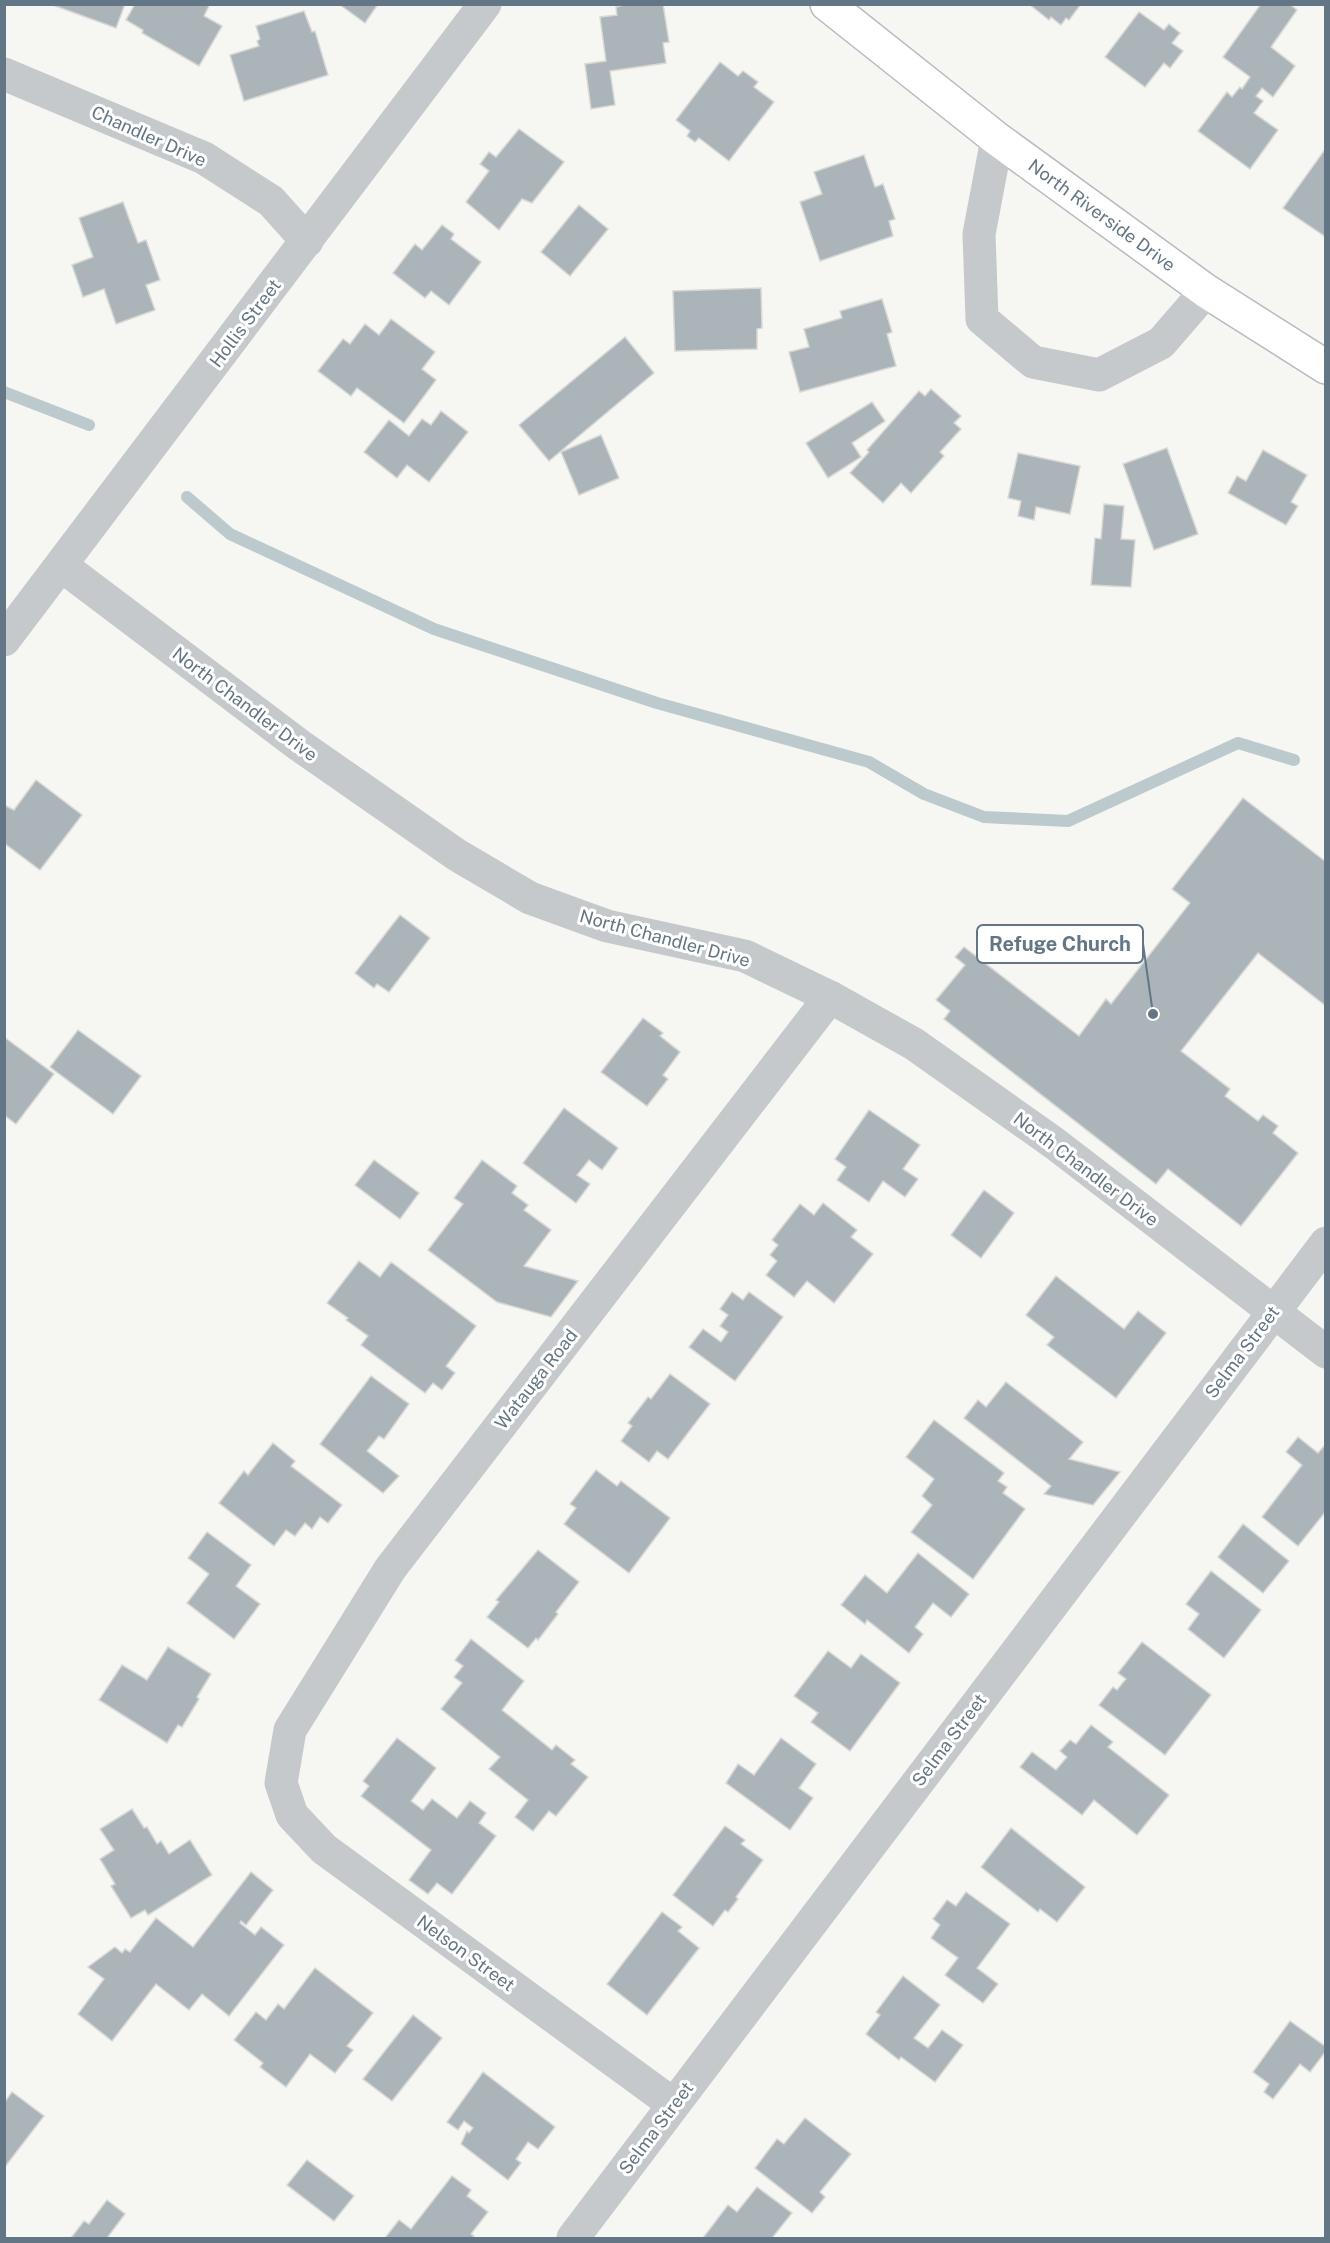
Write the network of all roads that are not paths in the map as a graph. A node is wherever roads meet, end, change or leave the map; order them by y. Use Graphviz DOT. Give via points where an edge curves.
graph roads {
  1 [pos="485,4"];
  2 [pos="827,4"];
  3 [pos="4,74"];
  4 [pos="997,139"];
  5 [pos="308,241"];
  6 [pos="1206,291"];
  7 [pos="1326,368"];
  8 [pos="62,566"];
  9 [pos="4,640"];
  10 [pos="830,997"];
  11 [pos="1326,1243"];
  12 [pos="1273,1311"];
  13 [pos="1326,1352"];
  14 [pos="281,1783"];
  15 [pos="673,2104"];
  16 [pos="573,2238"];
  1 -- 5 [label="street, Hollis Street"];
  2 -- 4 [label="main road, North Riverside Drive"];
  3 -- 5 [label="street, Chandler Drive" via="204,158 271,201"];
  4 -- 6 [label="main road, North Riverside Drive"];
  4 -- 6 [label="street" via="979,234 982,319 1033,362 1099,375 1161,343"];
  5 -- 8 [label="street, Hollis Street"];
  6 -- 7 [label="main road, North Riverside Drive"];
  8 -- 9 [label="street, Hollis Street"];
  8 -- 10 [label="street, North Chandler Drive" via="298,745 457,855 530,898 607,926 745,956"];
  10 -- 12 [label="street, North Chandler Drive" via="914,1044 1017,1116"];
  10 -- 14 [label="street, Watauga Road" via="390,1569 290,1730"];
  11 -- 12 [label="street, Selma Street"];
  12 -- 13 [label="street, North Chandler Drive"];
  12 -- 15 [label="street, Selma Street"];
  14 -- 15 [label="street, Nelson Street" via="292,1815 324,1849"];
  15 -- 16 [label="street, Selma Street"];
}
